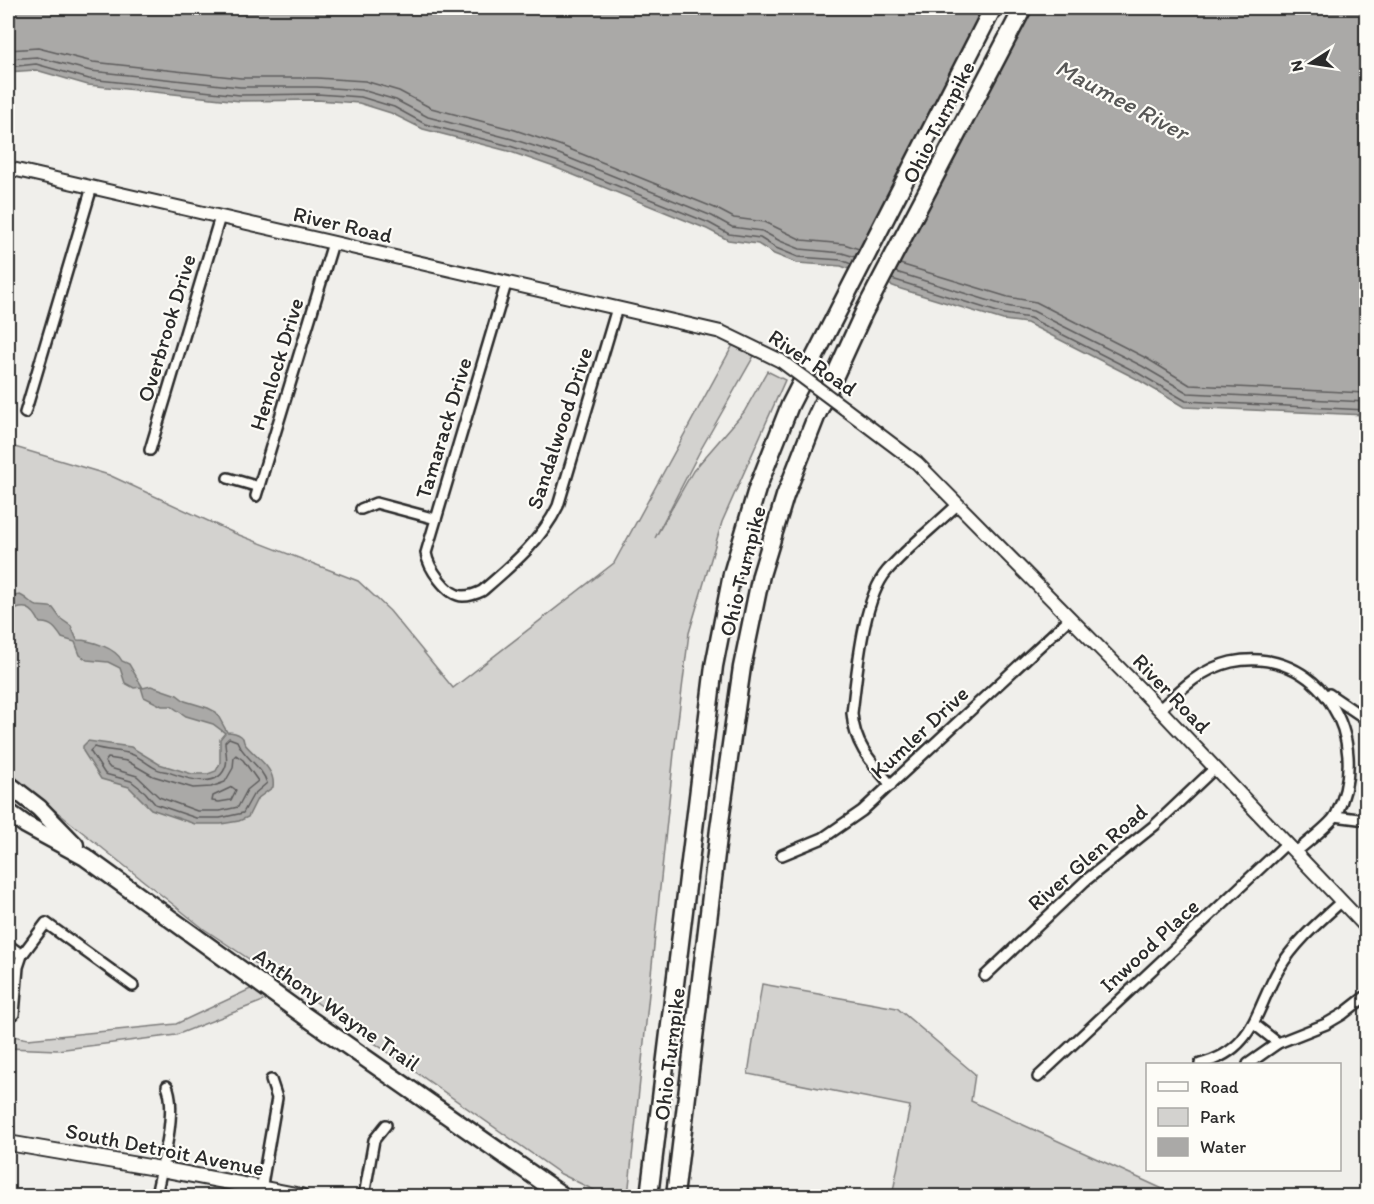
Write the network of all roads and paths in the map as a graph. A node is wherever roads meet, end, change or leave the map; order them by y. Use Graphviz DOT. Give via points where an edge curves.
graph roads {
  1 [pos="993,8"];
  2 [pos="1023,8"];
  3 [pos="8,168"];
  4 [pos="92,188"];
  5 [pos="220,217"];
  6 [pos="333,243"];
  7 [pos="506,284"];
  8 [pos="617,308"];
  9 [pos="25,413"];
  10 [pos="150,450"];
  11 [pos="228,478"];
  12 [pos="957,505"];
  13 [pos="361,509"];
  14 [pos="436,519"];
  15 [pos="440,579"];
  16 [pos="1070,618"];
  17 [pos="1325,691"];
  18 [pos="1160,709"];
  19 [pos="1366,719"];
  20 [pos="1215,768"];
  21 [pos="8,784"];
  22 [pos="891,784"];
  23 [pos="8,812"];
  24 [pos="1335,816"];
  25 [pos="1366,820"];
  26 [pos="1291,848"];
  27 [pos="782,855"];
  28 [pos="86,856"];
  29 [pos="1342,901"];
  30 [pos="1366,927"];
  31 [pos="8,945"];
  32 [pos="22,955"];
  33 [pos="8,966"];
  34 [pos="18,967"];
  35 [pos="985,976"];
  36 [pos="133,986"];
  37 [pos="1366,996"];
  38 [pos="14,1014"];
  39 [pos="1254,1024"];
  40 [pos="1278,1043"];
  41 [pos="1204,1063"];
  42 [pos="1251,1063"];
  43 [pos="1038,1077"];
  44 [pos="271,1080"];
  45 [pos="167,1086"];
  46 [pos="386,1125"];
  47 [pos="12,1145"];
  48 [pos="161,1168"];
  49 [pos="261,1193"];
  50 [pos="156,1197"];
  51 [pos="301,1197"];
  52 [pos="364,1197"];
  53 [pos="563,1197"];
  54 [pos="649,1197"];
  55 [pos="675,1197"];
  1 -- 54 [label="highway, Ohio Turnpike" via="790,405 757,489 732,574 714,666"];
  2 -- 55 [label="highway, Ohio Turnpike" via="864,312 784,496 761,575 742,667"];
  3 -- 4 [label="street, River Road"];
  4 -- 5 [label="street, River Road"];
  4 -- 9 [label="street"];
  5 -- 6 [label="street, River Road"];
  5 -- 10 [label="street, Overbrook Drive"];
  6 -- 7 [label="street, River Road"];
  6 -- 11 [label="street, Hemlock Drive" via="257,491"];
  7 -- 8 [label="street, River Road"];
  7 -- 14 [label="street, Tamarack Drive"];
  8 -- 12 [label="street, River Road, bridge" via="721,332 781,361 917,464"];
  8 -- 15 [label="street, Sandalwood Drive" via="558,506 549,524 482,591 461,597"];
  12 -- 16 [label="street, River Road"];
  12 -- 22 [label="street" via="886,572 869,611 852,722 864,753"];
  13 -- 14 [label="street" via="376,503"];
  14 -- 15 [label="street, Tamarack Drive" via="426,553"];
  16 -- 18 [label="street, River Road"];
  16 -- 22 [label="street, Kumler Drive"];
  17 -- 18 [label="street" via="1278,664 1245,660 1203,673"];
  17 -- 19 [label="street"];
  17 -- 24 [label="street" via="1342,718 1350,753 1348,780"];
  18 -- 20 [label="street, River Road"];
  20 -- 26 [label="street, River Road"];
  20 -- 35 [label="street, River Glen Road" via="1155,825 1085,881"];
  21 -- 28 [label="highway, Anthony Wayne Trail" via="39,808"];
  22 -- 27 [label="street, Kumler Drive" via="862,811 823,838"];
  23 -- 28 [label="highway, Anthony Wayne Trail"];
  24 -- 25 [label="street"];
  24 -- 26 [label="street, Inwood Place"];
  26 -- 29 [label="street, River Road"];
  26 -- 43 [label="street, Inwood Place"];
  28 -- 53 [label="highway, Anthony Wayne Trail"];
  29 -- 30 [label="street, River Road"];
  29 -- 39 [label="street" via="1289,954"];
  31 -- 32 [label="street"];
  32 -- 34 [label="street"];
  32 -- 36 [label="street" via="46,923"];
  33 -- 34 [label="street"];
  34 -- 38 [label="street"];
  37 -- 40 [label="street" via="1326,1024"];
  39 -- 40 [label="street"];
  39 -- 41 [label="street" via="1228,1052"];
  40 -- 42 [label="street"];
  44 -- 49 [label="street" via="277,1098"];
  45 -- 48 [label="street" via="172,1111"];
  46 -- 52 [label="street" via="374,1140"];
  47 -- 48 [label="main road, South Detroit Avenue"];
  48 -- 49 [label="main road, South Detroit Avenue"];
  48 -- 50 [label="street"];
  49 -- 51 [label="main road, South Detroit Avenue"];
}
